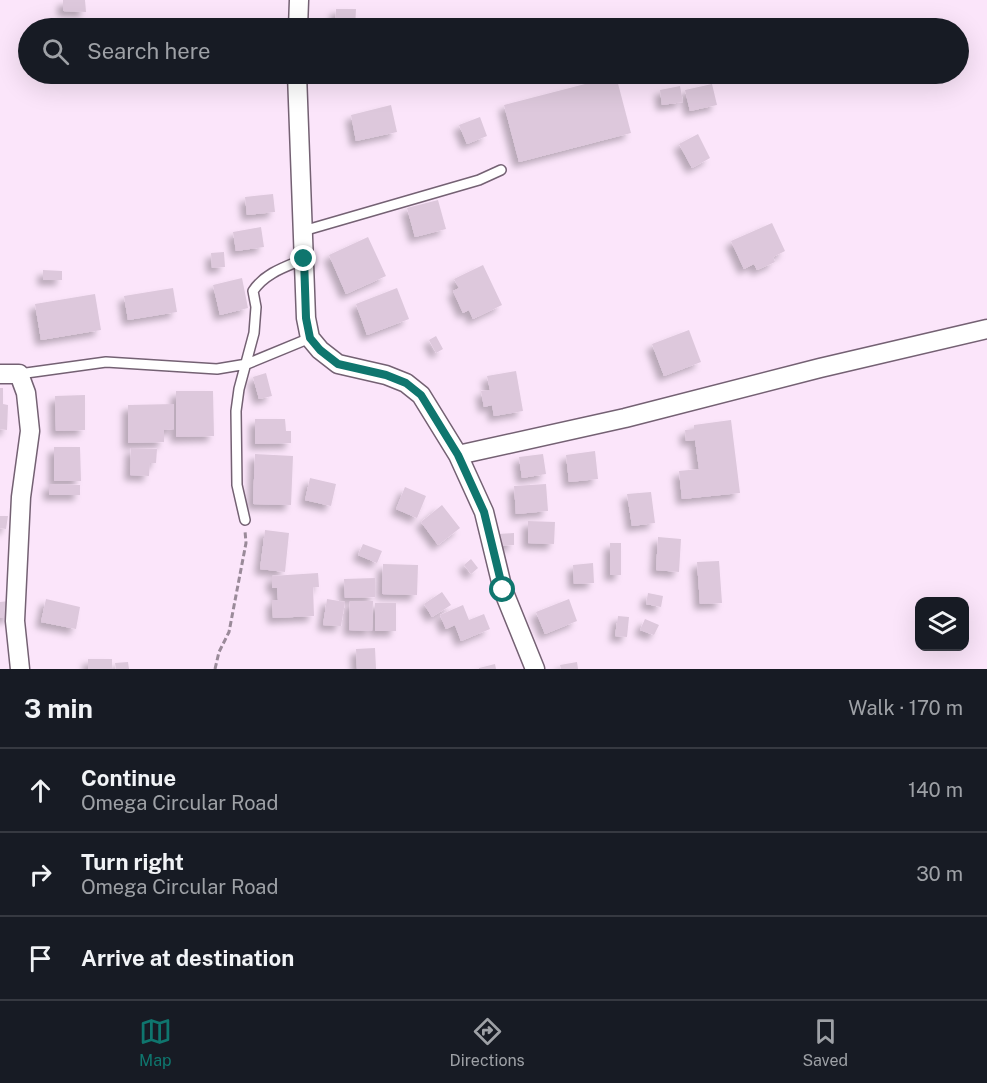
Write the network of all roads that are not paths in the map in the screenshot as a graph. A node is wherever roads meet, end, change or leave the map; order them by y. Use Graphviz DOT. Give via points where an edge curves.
graph roads {
  1 [pos="299,0"];
  2 [pos="298,18"];
  3 [pos="297,84"];
  4 [pos="501,170"];
  5 [pos="303,231"];
  6 [pos="304,259"];
  7 [pos="987,329"];
  8 [pos="310,338"];
  9 [pos="247,364"];
  10 [pos="0,374"];
  11 [pos="19,374"];
  12 [pos="458,455"];
  13 [pos="245,520"];
  14 [pos="20,669"];
  15 [pos="535,669"];
  1 -- 2 [label="street"];
  3 -- 5 [label="street"];
  4 -- 5 [label="lane" via="479,180"];
  5 -- 6 [label="street"];
  6 -- 8 [label="street"];
  6 -- 9 [label="lane" via="269,274 253,291 254,333"];
  7 -- 12 [label="street"];
  8 -- 9 [label="lane"];
  8 -- 12 [label="street" via="338,364 406,383 421,395"];
  9 -- 11 [label="lane" via="217,369 106,362"];
  9 -- 13 [label="lane" via="236,411 237,484"];
  10 -- 11 [label="street"];
  11 -- 14 [label="street" via="26,393 30,431 21,497 15,621"];
  12 -- 15 [label="street" via="484,512 503,590"];
}
